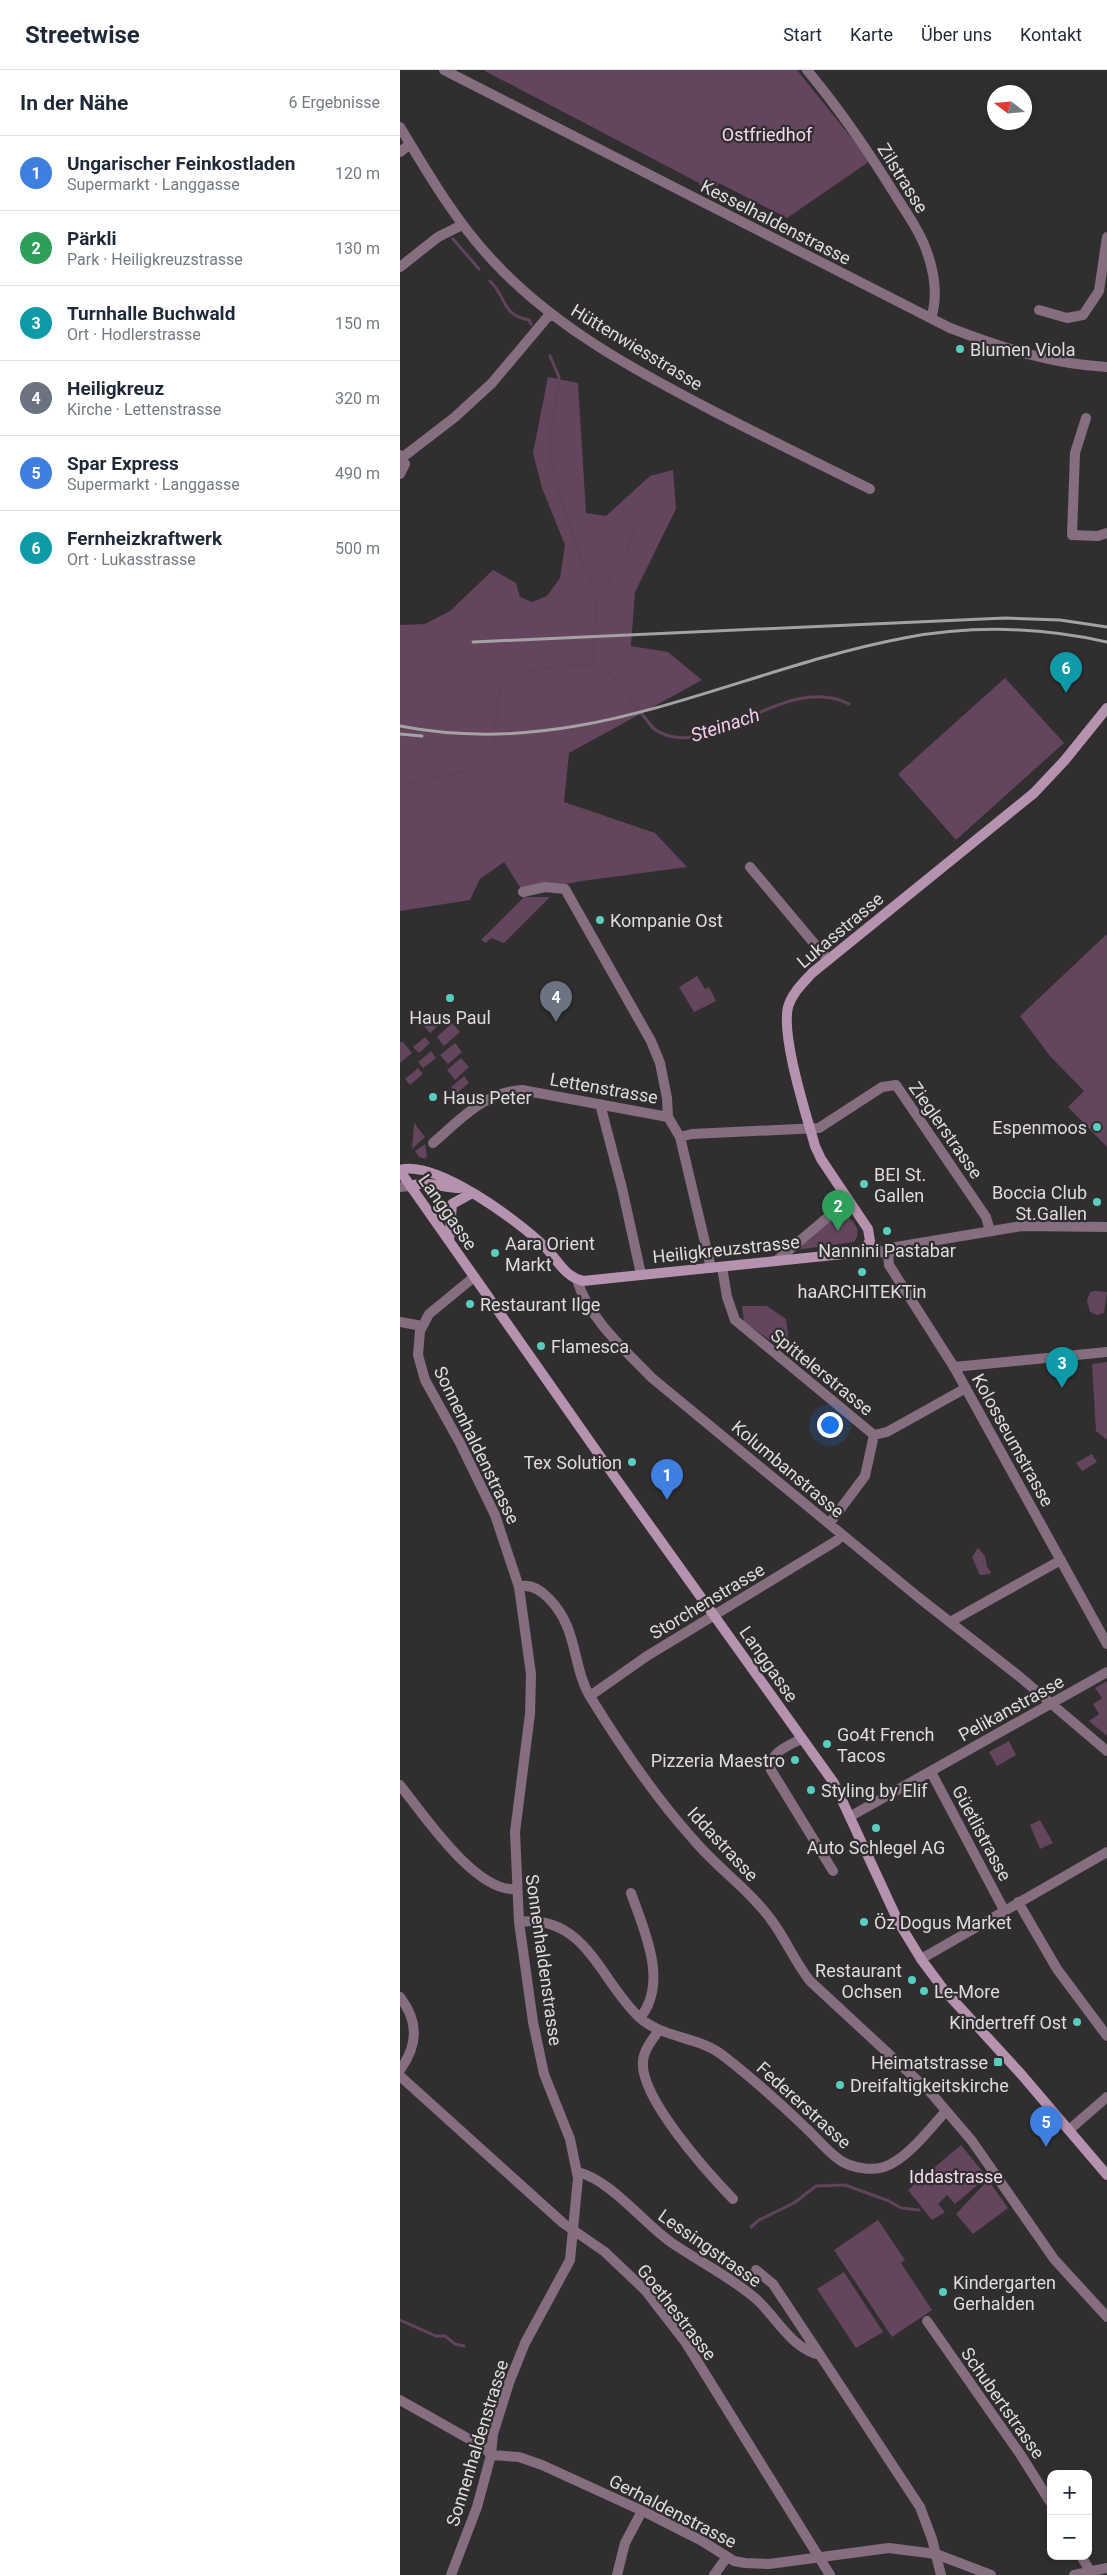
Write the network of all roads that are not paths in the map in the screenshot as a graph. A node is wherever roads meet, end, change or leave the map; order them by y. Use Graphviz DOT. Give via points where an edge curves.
graph roads {
  1 [pos="444,70"];
  2 [pos="807,70"];
  3 [pos="400,127"];
  4 [pos="410,144"];
  5 [pos="400,152"];
  6 [pos="462,225"];
  7 [pos="1107,237"];
  8 [pos="400,267"];
  9 [pos="1039,310"];
  10 [pos="550,314"];
  11 [pos="931,318"];
  12 [pos="1107,367"];
  13 [pos="1086,418"];
  14 [pos="402,456"];
  15 [pos="400,474"];
  16 [pos="870,490"];
  17 [pos="1107,533"];
  18 [pos="1107,708"];
  19 [pos="750,867"];
  20 [pos="523,892"];
  21 [pos="828,960"];
  22 [pos="600,1104"];
  23 [pos="668,1117"];
  24 [pos="810,1130"];
  25 [pos="680,1137"];
  26 [pos="433,1143"];
  27 [pos="400,1170"];
  28 [pos="405,1187"];
  29 [pos="460,1188"];
  30 [pos="472,1193"];
  31 [pos="848,1200"];
  32 [pos="1107,1227"];
  33 [pos="990,1231"];
  34 [pos="448,1241"];
  35 [pos="868,1245"];
  36 [pos="888,1255"];
  37 [pos="776,1261"];
  38 [pos="722,1267"];
  39 [pos="711,1268"];
  40 [pos="641,1274"];
  41 [pos="474,1277"];
  42 [pos="577,1280"];
  43 [pos="400,1322"];
  44 [pos="422,1326"];
  45 [pos="1107,1352"];
  46 [pos="954,1367"];
  47 [pos="966,1388"];
  48 [pos="874,1435"];
  49 [pos="830,1524"];
  50 [pos="842,1535"];
  51 [pos="1061,1560"];
  52 [pos="519,1587"];
  53 [pos="715,1615"];
  54 [pos="950,1622"];
  55 [pos="1107,1644"];
  56 [pos="1107,1672"];
  57 [pos="590,1696"];
  58 [pos="1051,1704"];
  59 [pos="801,1739"];
  60 [pos="1107,1751"];
  61 [pos="931,1772"];
  62 [pos="400,1785"];
  63 [pos="851,1816"];
  64 [pos="1107,1852"];
  65 [pos="833,1871"];
  66 [pos="516,1888"];
  67 [pos="631,1893"];
  68 [pos="1018,1902"];
  69 [pos="1004,1910"];
  70 [pos="519,1922"];
  71 [pos="921,1958"];
  72 [pos="400,1997"];
  73 [pos="640,2018"];
  74 [pos="659,2030"];
  75 [pos="1107,2036"];
  76 [pos="400,2070"];
  77 [pos="400,2076"];
  78 [pos="1107,2097"];
  79 [pos="945,2112"];
  80 [pos="1069,2130"];
  81 [pos="578,2172"];
  82 [pos="1107,2175"];
  83 [pos="733,2199"];
  84 [pos="575,2231"];
  85 [pos="756,2270"];
  86 [pos="1107,2317"];
  87 [pos="926,2321"];
  88 [pos="820,2355"];
  89 [pos="400,2400"];
  90 [pos="491,2455"];
  91 [pos="1047,2497"];
  92 [pos="642,2511"];
  93 [pos="936,2554"];
  94 [pos="819,2556"];
  95 [pos="727,2557"];
  96 [pos="1083,2560"];
  97 [pos="1107,2568"];
  98 [pos="1090,2571"];
  99 [pos="450,2575"];
  100 [pos="617,2575"];
  101 [pos="714,2575"];
  102 [pos="830,2575"];
  103 [pos="941,2575"];
  104 [pos="992,2575"];
  105 [pos="1074,2575"];
  1 -- 11 [label="street, Kesselhaldenstrasse"];
  2 -- 11 [label="street, Zilstrasse" via="863,145 928,253 936,304"];
  3 -- 4 [label="street, Hüttenwiesstrasse"];
  4 -- 5 [label="street"];
  4 -- 6 [label="street, Hüttenwiesstrasse"];
  6 -- 8 [label="street" via="438,237"];
  6 -- 10 [label="street, Hüttenwiesstrasse" via="497,265"];
  7 -- 9 [label="street" via="1099,291 1089,309 1077,318"];
  10 -- 14 [label="street" via="492,383"];
  10 -- 16 [label="street, Hüttenwiesstrasse" via="655,381"];
  11 -- 12 [label="street, Kesselhaldenstrasse" via="979,340 1020,353"];
  13 -- 17 [label="street" via="1075,453 1072,535"];
  14 -- 15 [label="street" via="405,468"];
  18 -- 21 [label="main road, Lukasstrasse" via="1034,793"];
  19 -- 21 [label="street"];
  20 -- 23 [label="street" via="545,887 565,889 651,1041 660,1063"];
  21 -- 24 [label="main road, Lukasstrasse" via="802,983 788,1010 788,1034"];
  22 -- 23 [label="street, Lettenstrasse"];
  22 -- 26 [label="street, Lettenstrasse" via="522,1090 505,1092 482,1101"];
  22 -- 40 [label="street"];
  23 -- 25 [label="street, Lettenstrasse"];
  24 -- 25 [label="street"];
  24 -- 31 [label="main road, Lukasstrasse" via="821,1159"];
  24 -- 33 [label="street, Zieglerstrasse" via="824,1126 882,1087 891,1084 900,1089 986,1217"];
  25 -- 39 [label="street, Lettenstrasse"];
  27 -- 28 [label="main road, Langgasse"];
  27 -- 29 [label="main road, Kolumbanstrasse" via="421,1170 448,1178"];
  28 -- 29 [label="main road, Kolumbanstrasse" via="426,1182"];
  28 -- 34 [label="main road, Langgasse"];
  29 -- 30 [label="main road, Kolumbanstrasse"];
  30 -- 34 [label="main road" via="452,1204"];
  30 -- 42 [label="main road, Kolumbanstrasse" via="518,1223"];
  31 -- 35 [label="main road, Lukasstrasse" via="868,1229"];
  31 -- 37 [label="street"];
  32 -- 33 [label="street" via="1033,1225"];
  33 -- 36 [label="street" via="896,1247"];
  34 -- 41 [label="main road, Langgasse"];
  35 -- 36 [label="street"];
  35 -- 37 [label="main road, Heiligkreuzstrasse" via="853,1253"];
  36 -- 46 [label="street, Kolosseumstrasse" via="889,1264"];
  37 -- 38 [label="main road, Heiligkreuzstrasse"];
  38 -- 39 [label="main road, Heiligkreuzstrasse"];
  38 -- 48 [label="street, Spittelerstrasse" via="735,1320"];
  39 -- 40 [label="main road, Heiligkreuzstrasse"];
  40 -- 42 [label="main road, Heiligkreuzstrasse"];
  41 -- 44 [label="street, Sonnenhaldenstrasse" via="435,1307"];
  41 -- 53 [label="main road, Langgasse"];
  42 -- 49 [label="street, Kolumbanstrasse" via="591,1309 652,1378"];
  43 -- 44 [label="street"];
  44 -- 52 [label="street, Sonnenhaldenstrasse" via="418,1348 421,1370 496,1515"];
  45 -- 46 [label="street"];
  46 -- 47 [label="street, Kolosseumstrasse"];
  47 -- 48 [label="street, Spittelerstrasse" via="887,1432"];
  47 -- 51 [label="street, Kolosseumstrasse"];
  48 -- 49 [label="street" via="865,1476"];
  49 -- 50 [label="street, Kolumbanstrasse"];
  50 -- 53 [label="street, Storchenstrasse"];
  50 -- 54 [label="street, Kolumbanstrasse"];
  51 -- 54 [label="street"];
  51 -- 55 [label="street, Kolosseumstrasse"];
  52 -- 57 [label="street, Iddastrasse" via="536,1588 560,1614"];
  52 -- 66 [label="street, Sonnenhaldenstrasse" via="530,1674 530,1704 515,1832"];
  53 -- 57 [label="street, Storchenstrasse" via="647,1656"];
  53 -- 59 [label="main road, Langgasse"];
  54 -- 58 [label="street, Kolumbanstrasse"];
  56 -- 58 [label="street, Pelikanstrasse"];
  57 -- 79 [label="street, Iddastrasse" via="634,1762 692,1838 772,1920 810,1981 931,2093"];
  58 -- 60 [label="street, Kolumbanstrasse"];
  58 -- 61 [label="street, Pelikanstrasse"];
  59 -- 63 [label="main road, Langgasse" via="834,1783"];
  59 -- 65 [label="street" via="775,1755 771,1770"];
  61 -- 63 [label="street, Pelikanstrasse"];
  61 -- 69 [label="street, Güetlistrasse"];
  62 -- 66 [label="street" via="436,1832 474,1871 499,1886"];
  63 -- 71 [label="main road, Langgasse" via="899,1923"];
  64 -- 68 [label="street"];
  66 -- 70 [label="street, Sonnenhaldenstrasse"];
  67 -- 73 [label="street" via="653,1966 652,1992 646,2012"];
  68 -- 69 [label="street"];
  68 -- 75 [label="street" via="1057,1969"];
  69 -- 71 [label="street"];
  70 -- 73 [label="street, Federerstrasse" via="536,1920 570,1935 595,1956 628,2006"];
  70 -- 81 [label="street, Sonnenhaldenstrasse" via="544,2074 570,2139"];
  71 -- 80 [label="main road, Langgasse" via="944,1990"];
  72 -- 76 [label="street" via="414,2026 410,2056"];
  73 -- 74 [label="street, Federerstrasse"];
  74 -- 79 [label="street, Federerstrasse" via="715,2050 843,2162 853,2166 870,2169 893,2164"];
  74 -- 83 [label="street" via="644,2054 646,2081 690,2150"];
  77 -- 84 [label="street, Goethestrasse"];
  78 -- 80 [label="street"];
  79 -- 86 [label="street, Iddastrasse" via="972,2141 1054,2258"];
  80 -- 82 [label="main road, Langgasse"];
  81 -- 84 [label="street, Sonnenhaldenstrasse"];
  81 -- 88 [label="street, Lessingstrasse" via="589,2175 607,2188 673,2244 718,2270 756,2299 803,2350"];
  84 -- 90 [label="street, Sonnenhaldenstrasse" via="565,2274 525,2344 509,2383 493,2434"];
  84 -- 94 [label="street, Goethestrasse" via="596,2244 645,2290 686,2343"];
  85 -- 88 [label="street, Lessingstrasse" via="773,2284"];
  87 -- 91 [label="street, Schubertstrasse"];
  88 -- 93 [label="street, Lessingstrasse" via="920,2507"];
  89 -- 90 [label="street" via="485,2448"];
  90 -- 92 [label="street, Gerhaldenstrasse" via="519,2457 542,2465"];
  90 -- 99 [label="street, Sonnenhaldenstrasse" via="477,2507"];
  92 -- 95 [label="street, Gerhaldenstrasse"];
  92 -- 100 [label="street" via="625,2543"];
  93 -- 94 [label="street, Gerhaldenstrasse" via="889,2548"];
  93 -- 103 [label="street, Lessingstrasse"];
  93 -- 104 [label="street, Gerhaldenstrasse"];
  94 -- 95 [label="street, Gerhaldenstrasse" via="754,2564"];
  94 -- 102 [label="street, Goethestrasse"];
  95 -- 101 [label="street"];
  96 -- 98 [label="street"];
  97 -- 98 [label="street"];
  98 -- 105 [label="street"];
}
